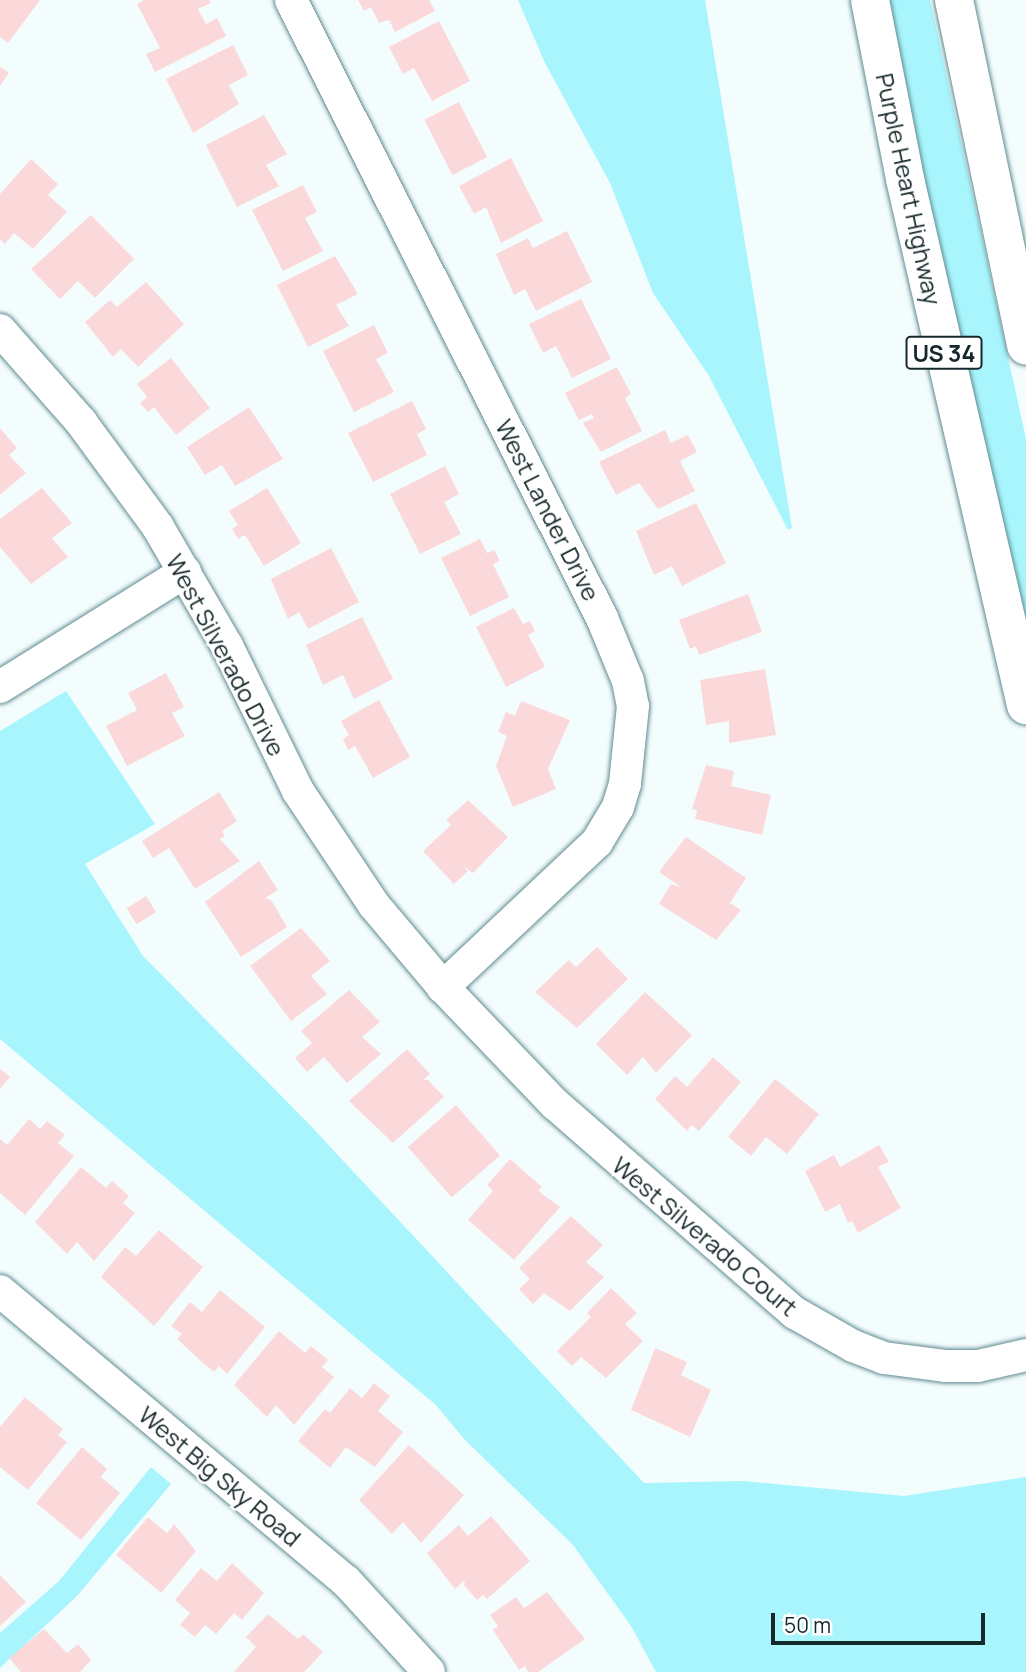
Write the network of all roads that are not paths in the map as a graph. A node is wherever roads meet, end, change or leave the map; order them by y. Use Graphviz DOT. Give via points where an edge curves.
graph roads {
  1 [pos="290,0"];
  2 [pos="870,0"];
  3 [pos="954,0"];
  4 [pos="0,330"];
  5 [pos="1026,346"];
  6 [pos="185,572"];
  7 [pos="0,687"];
  8 [pos="1026,705"];
  9 [pos="443,987"];
  10 [pos="0,1291"];
  11 [pos="1026,1355"];
  12 [pos="429,1672"];
  1 -- 9 [label="street, West Lander Drive" via="602,618 622,662 633,706 625,784 618,807 597,842"];
  2 -- 8 [label="main road, Purple Heart Highway / US 34" via="917,232"];
  3 -- 5 [label="main road"];
  4 -- 6 [label="street, West Silverado Drive" via="122,474"];
  6 -- 7 [label="street"];
  6 -- 9 [label="street, West Silverado Drive" via="298,791 374,905"];
  9 -- 11 [label="street, West Silverado Court" via="594,1142 805,1319 853,1346 916,1364 978,1366"];
  10 -- 12 [label="street, West Big Sky Road" via="346,1581"];
}
